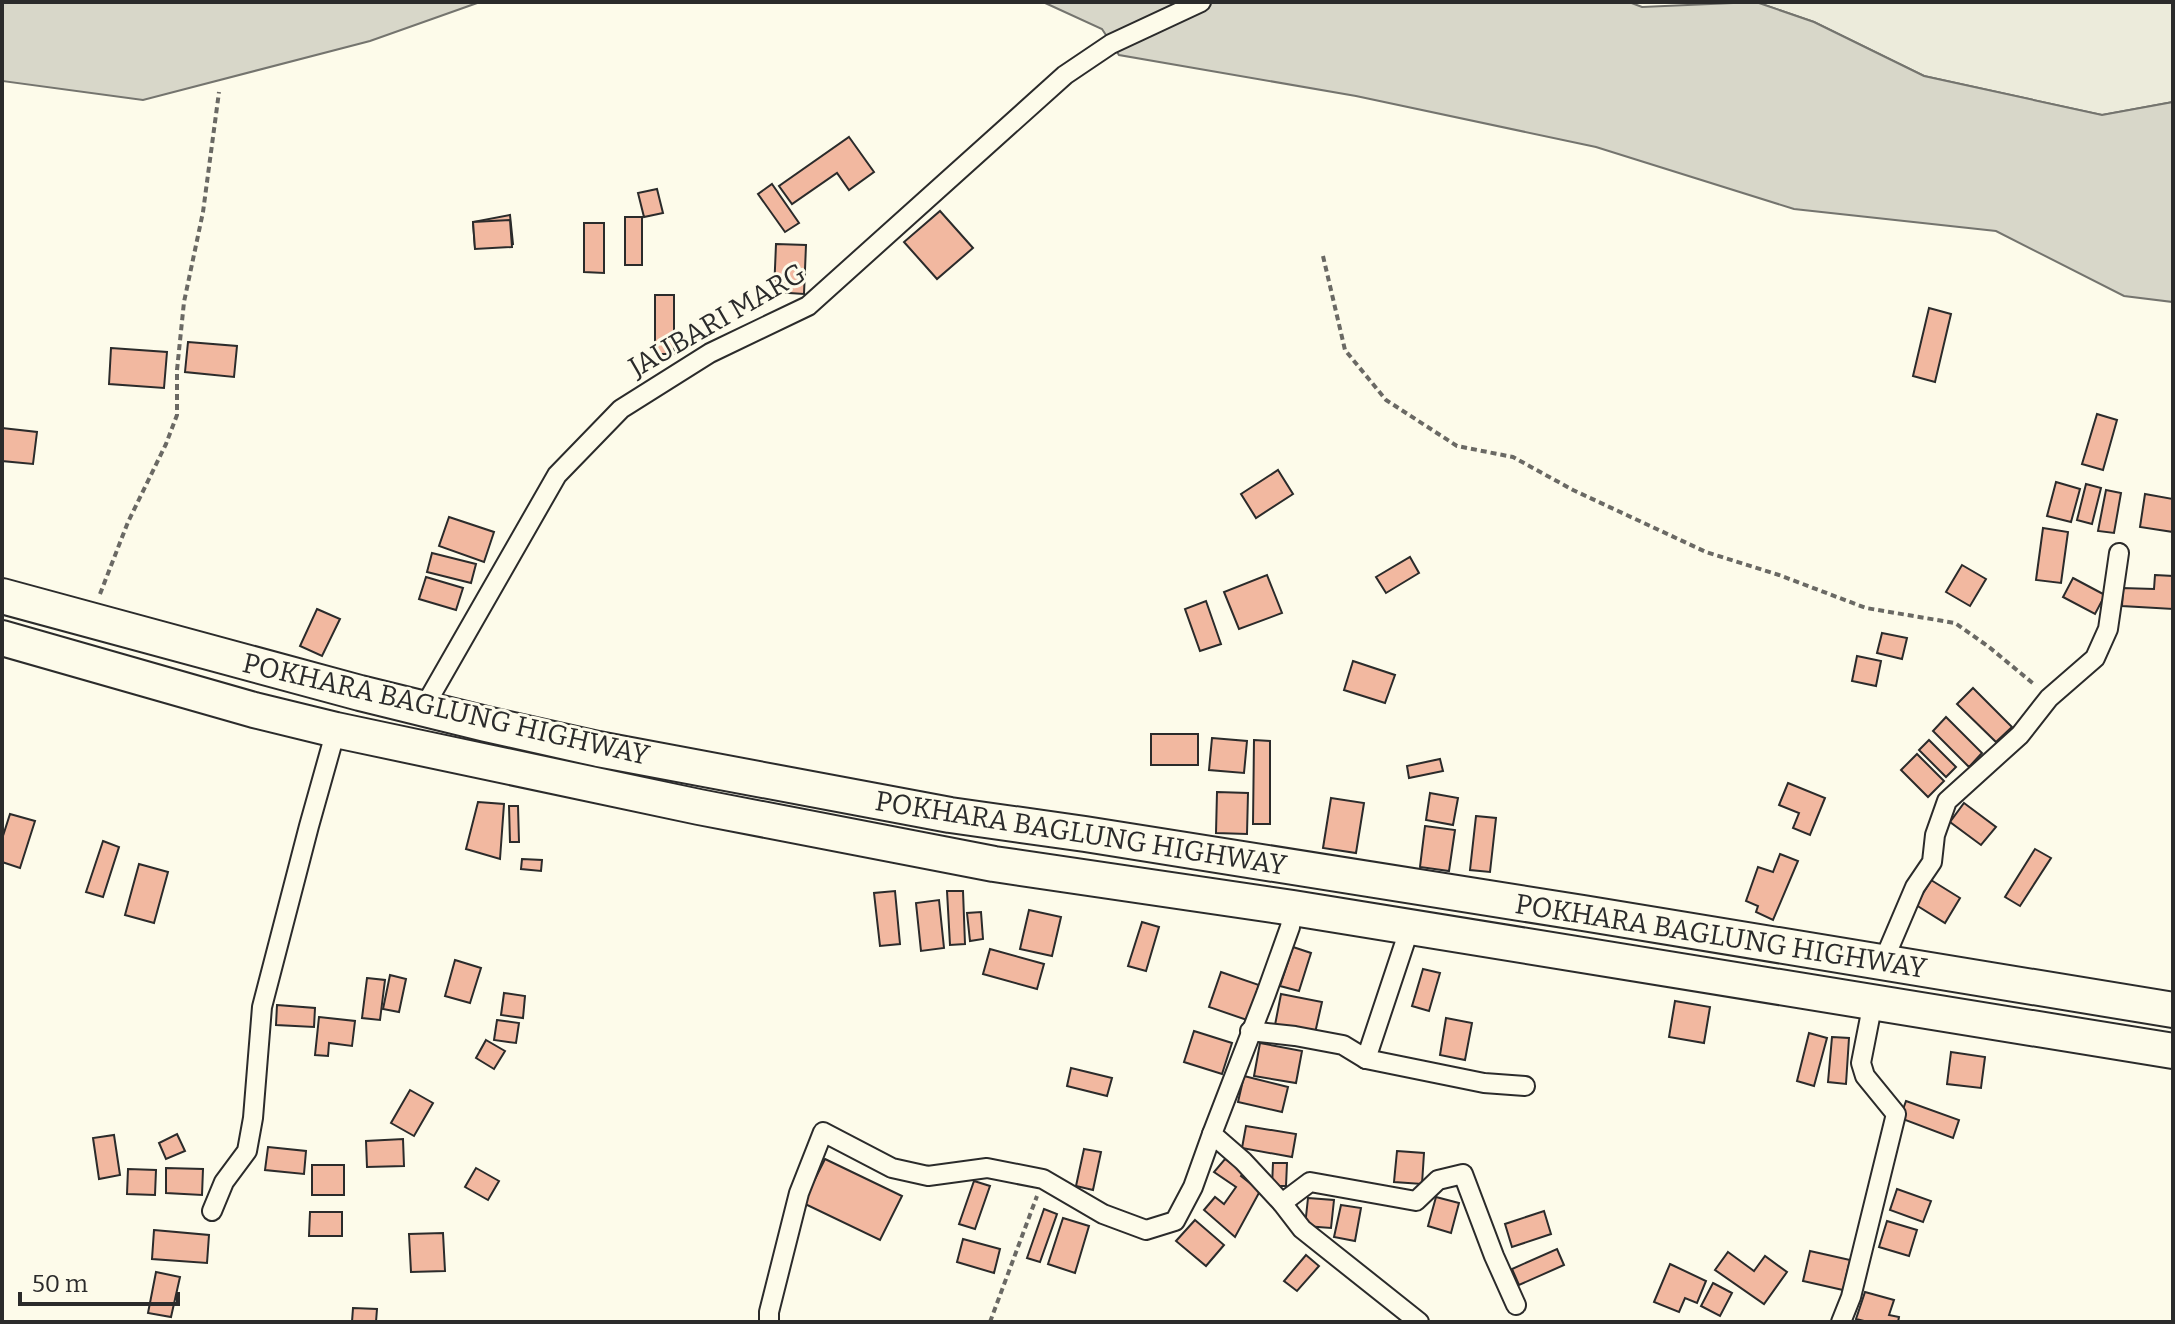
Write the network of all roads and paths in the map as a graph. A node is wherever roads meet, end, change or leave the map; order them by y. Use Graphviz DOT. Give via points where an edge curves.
graph roads {
  1 [pos="1201,2"];
  2 [pos="219,92"];
  3 [pos="1323,256"];
  4 [pos="2119,553"];
  5 [pos="2,596"];
  6 [pos="92,621"];
  7 [pos="2,638"];
  8 [pos="2049,698"];
  9 [pos="423,709"];
  10 [pos="336,730"];
  11 [pos="1293,908"];
  12 [pos="1410,927"];
  13 [pos="1883,962"];
  14 [pos="1873,1002"];
  15 [pos="2173,1010"];
  16 [pos="1250,1031"];
  17 [pos="2173,1051"];
  18 [pos="1366,1059"];
  19 [pos="1525,1086"];
  20 [pos="1212,1134"];
  21 [pos="1043,1179"];
  22 [pos="1282,1203"];
  23 [pos="212,1211"];
  24 [pos="1516,1305"];
  25 [pos="769,1322"];
  26 [pos="990,1322"];
  27 [pos="1419,1322"];
  28 [pos="1841,1322"];
  1 -- 9 [label="street, JAUBARI MARG" via="1111,44 1065,75 808,306 710,353 621,409 557,475"];
  2 -- 6 [label="path" via="184,302 177,415 104,580"];
  3 -- 8 [label="path" via="1345,350 1386,400 1457,446 1513,457 1706,552 1866,608 1955,623"];
  4 -- 8 [label="street" via="2108,629 2095,658"];
  5 -- 6 [label="highway, POKHARA BAGLUNG HIGHWAY"];
  6 -- 9 [label="highway, POKHARA BAGLUNG HIGHWAY"];
  7 -- 10 [label="highway, POKHARA BAGLUNG HIGHWAY"];
  8 -- 13 [label="street" via="2020,735 1947,801 1932,862 1915,887"];
  9 -- 13 [label="highway, POKHARA BAGLUNG HIGHWAY" via="598,749 950,815"];
  10 -- 11 [label="highway, POKHARA BAGLUNG HIGHWAY" via="994,864"];
  10 -- 23 [label="street" via="262,1007 247,1151 224,1182"];
  11 -- 12 [label="highway, POKHARA BAGLUNG HIGHWAY"];
  11 -- 16 [label="street"];
  12 -- 14 [label="highway, POKHARA BAGLUNG HIGHWAY"];
  12 -- 18 [label="street"];
  13 -- 15 [label="highway, POKHARA BAGLUNG HIGHWAY"];
  14 -- 17 [label="highway, POKHARA BAGLUNG HIGHWAY"];
  14 -- 28 [label="street" via="1861,1063 1865,1076 1896,1114"];
  16 -- 18 [label="street" via="1343,1045"];
  16 -- 20 [label="street"];
  18 -- 19 [label="street"];
  20 -- 21 [label="street" via="1175,1221 1146,1230 1103,1214"];
  20 -- 22 [label="street"];
  21 -- 25 [label="street" via="987,1168 928,1176 892,1168 823,1132 799,1193"];
  21 -- 26 [label="path"];
  22 -- 24 [label="street" via="1310,1182 1416,1201 1438,1180 1463,1174"];
  22 -- 27 [label="street" via="1302,1229"];
}
